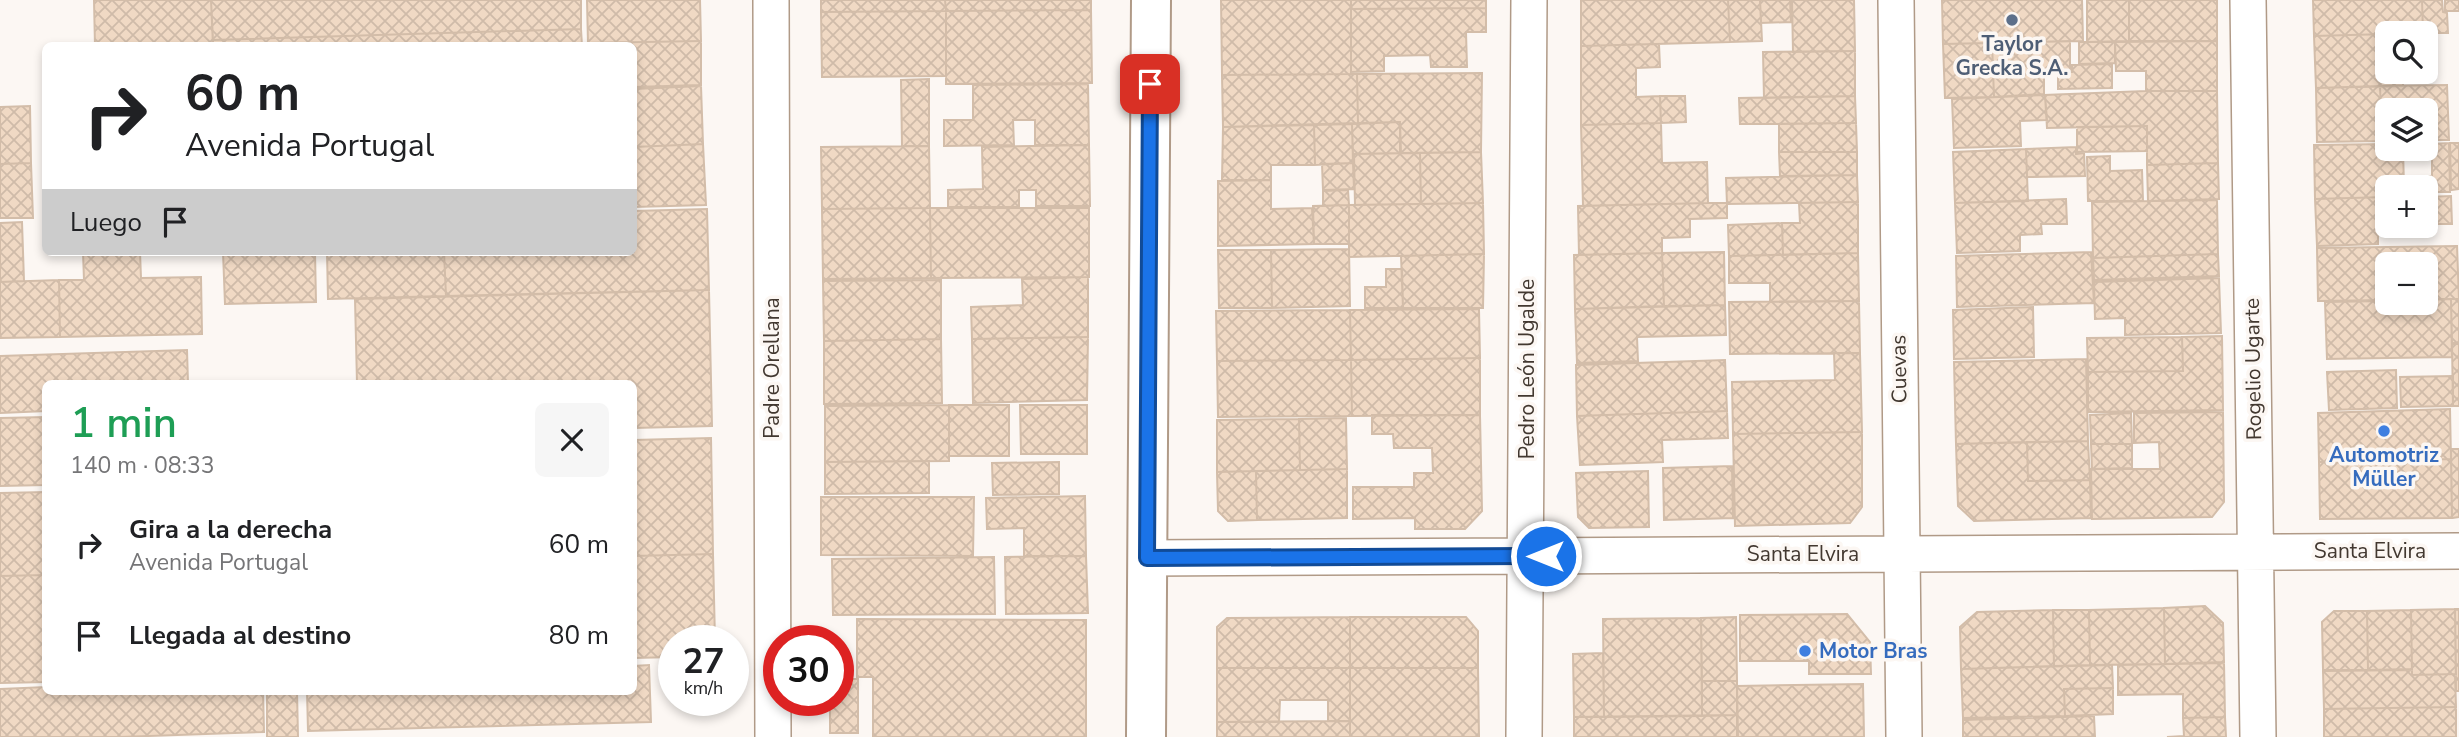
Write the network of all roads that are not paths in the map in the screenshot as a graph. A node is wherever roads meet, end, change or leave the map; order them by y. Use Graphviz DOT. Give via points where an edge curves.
graph roads {
  1 [pos="771,0"];
  2 [pos="1151,0"];
  3 [pos="1529,0"];
  4 [pos="1896,0"];
  5 [pos="2248,0"];
  6 [pos="2459,551"];
  7 [pos="2255,552"];
  8 [pos="1901,553"];
  9 [pos="1525,556"];
  10 [pos="1147,558"];
  11 [pos="773,737"];
  12 [pos="1146,737"];
  13 [pos="1524,737"];
  14 [pos="1904,737"];
  15 [pos="2259,737"];
  1 -- 11 [label="street, Padre Orellana"];
  2 -- 10 [label="street"];
  3 -- 9 [label="street, Pedro León Ugalde"];
  4 -- 8 [label="street, Cuevas"];
  5 -- 7 [label="street, Rogelio Ugarte"];
  6 -- 7 [label="street, Santa Elvira"];
  7 -- 8 [label="street, Santa Elvira"];
  7 -- 15 [label="street, Rogelio Ugarte"];
  8 -- 9 [label="street, Santa Elvira"];
  8 -- 14 [label="street, Cuevas"];
  9 -- 10 [label="street, Santa Elvira"];
  9 -- 13 [label="street, Pedro León Ugalde"];
  10 -- 12 [label="street"];
}
